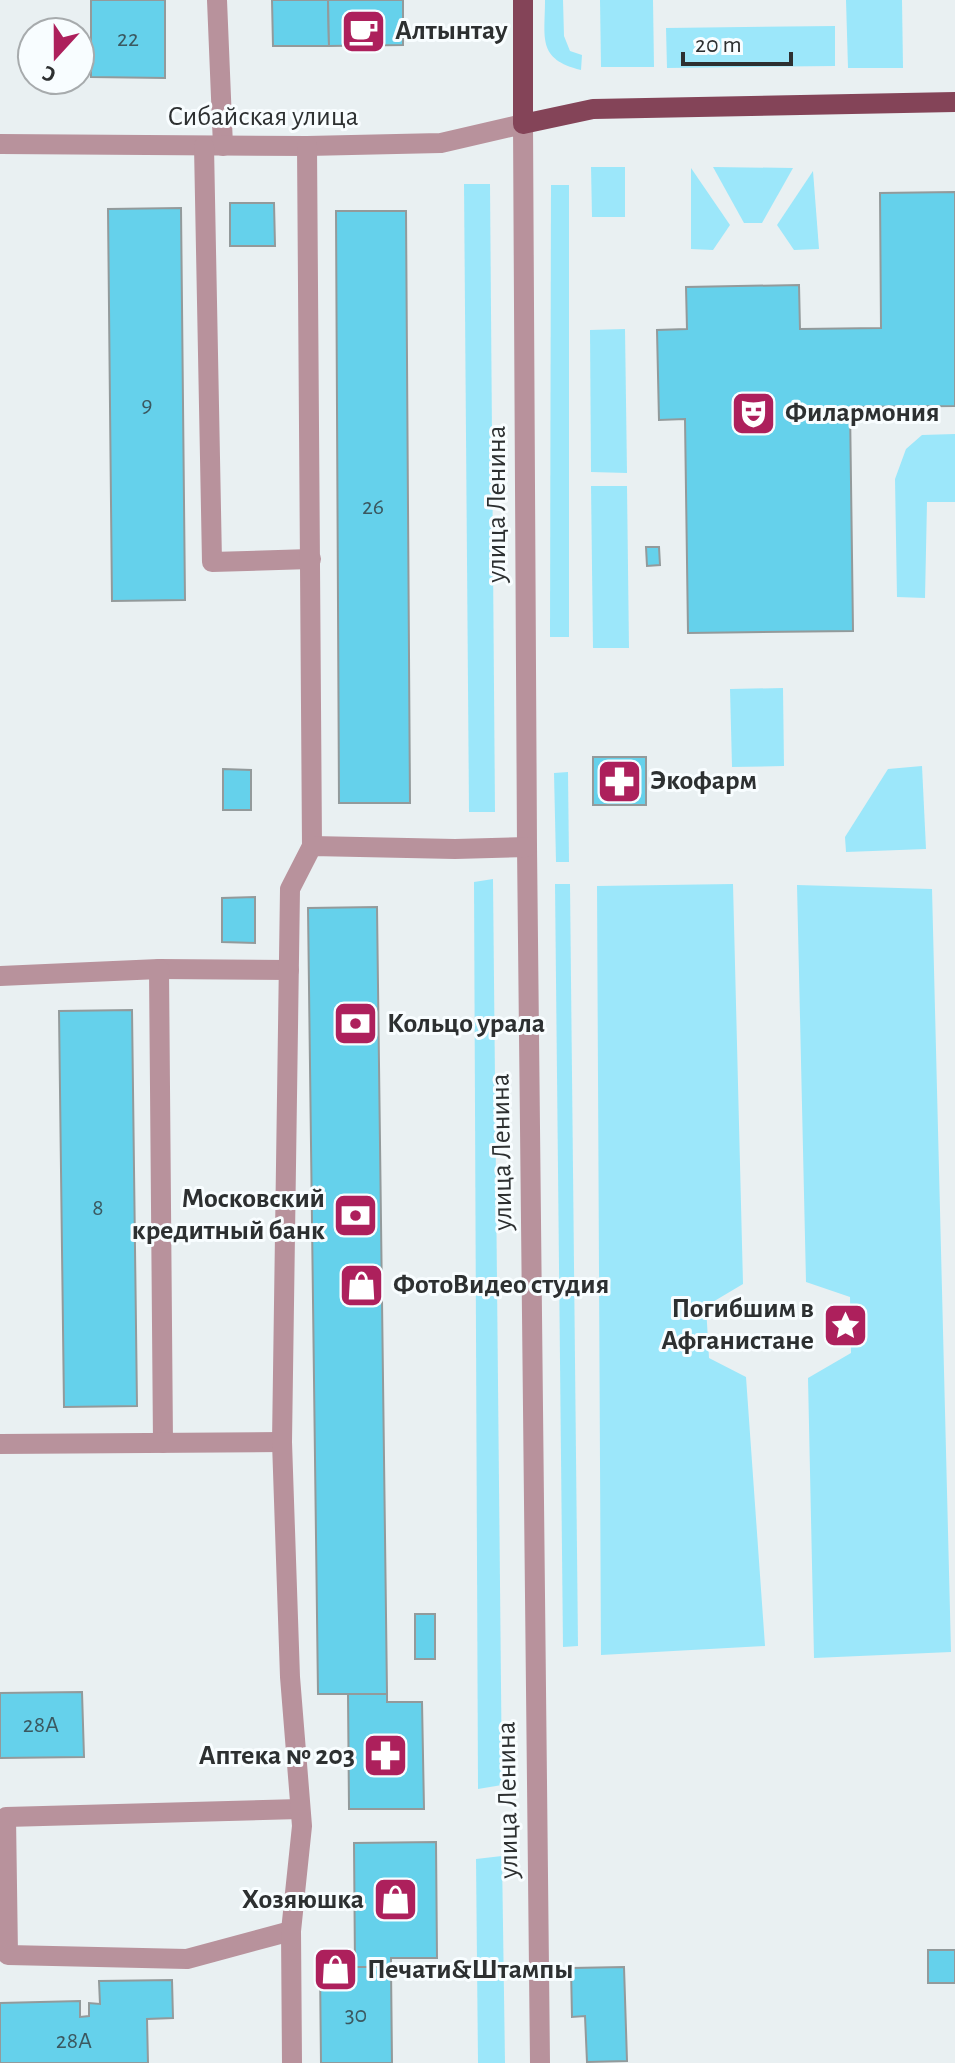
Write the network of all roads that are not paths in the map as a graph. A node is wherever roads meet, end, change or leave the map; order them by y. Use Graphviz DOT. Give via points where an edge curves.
graph roads {
  1 [pos="217,0"];
  2 [pos="523,0"];
  3 [pos="955,102"];
  4 [pos="523,124"];
  5 [pos="0,144"];
  6 [pos="214,146"];
  7 [pos="307,146"];
  8 [pos="311,559"];
  9 [pos="312,846"];
  10 [pos="527,847"];
  11 [pos="159,969"];
  12 [pos="289,970"];
  13 [pos="0,976"];
  14 [pos="282,1442"];
  15 [pos="163,1443"];
  16 [pos="0,1444"];
  17 [pos="300,1809"];
  18 [pos="291,1931"];
  19 [pos="292,2063"];
  20 [pos="540,2063"];
  1 -- 6 [label="street"];
  2 -- 4 [label="main road, улица Ленина"];
  3 -- 4 [label="main road" via="593,109"];
  4 -- 7 [label="street, Сибайская улица" via="441,143"];
  4 -- 10 [label="street, улица Ленина"];
  5 -- 6 [label="street, Сибайская улица"];
  6 -- 7 [label="street, Сибайская улица"];
  6 -- 8 [label="street" via="212,562"];
  7 -- 8 [label="street"];
  8 -- 9 [label="street"];
  9 -- 10 [label="street"];
  9 -- 12 [label="street" via="290,889"];
  10 -- 20 [label="street, улица Ленина"];
  11 -- 12 [label="street"];
  11 -- 13 [label="street"];
  11 -- 15 [label="street"];
  12 -- 14 [label="street"];
  14 -- 15 [label="street"];
  14 -- 17 [label="street"];
  15 -- 16 [label="street"];
  17 -- 18 [label="street"];
  17 -- 18 [label="street" via="6,1817 8,1955 187,1959"];
  18 -- 19 [label="street"];
}
